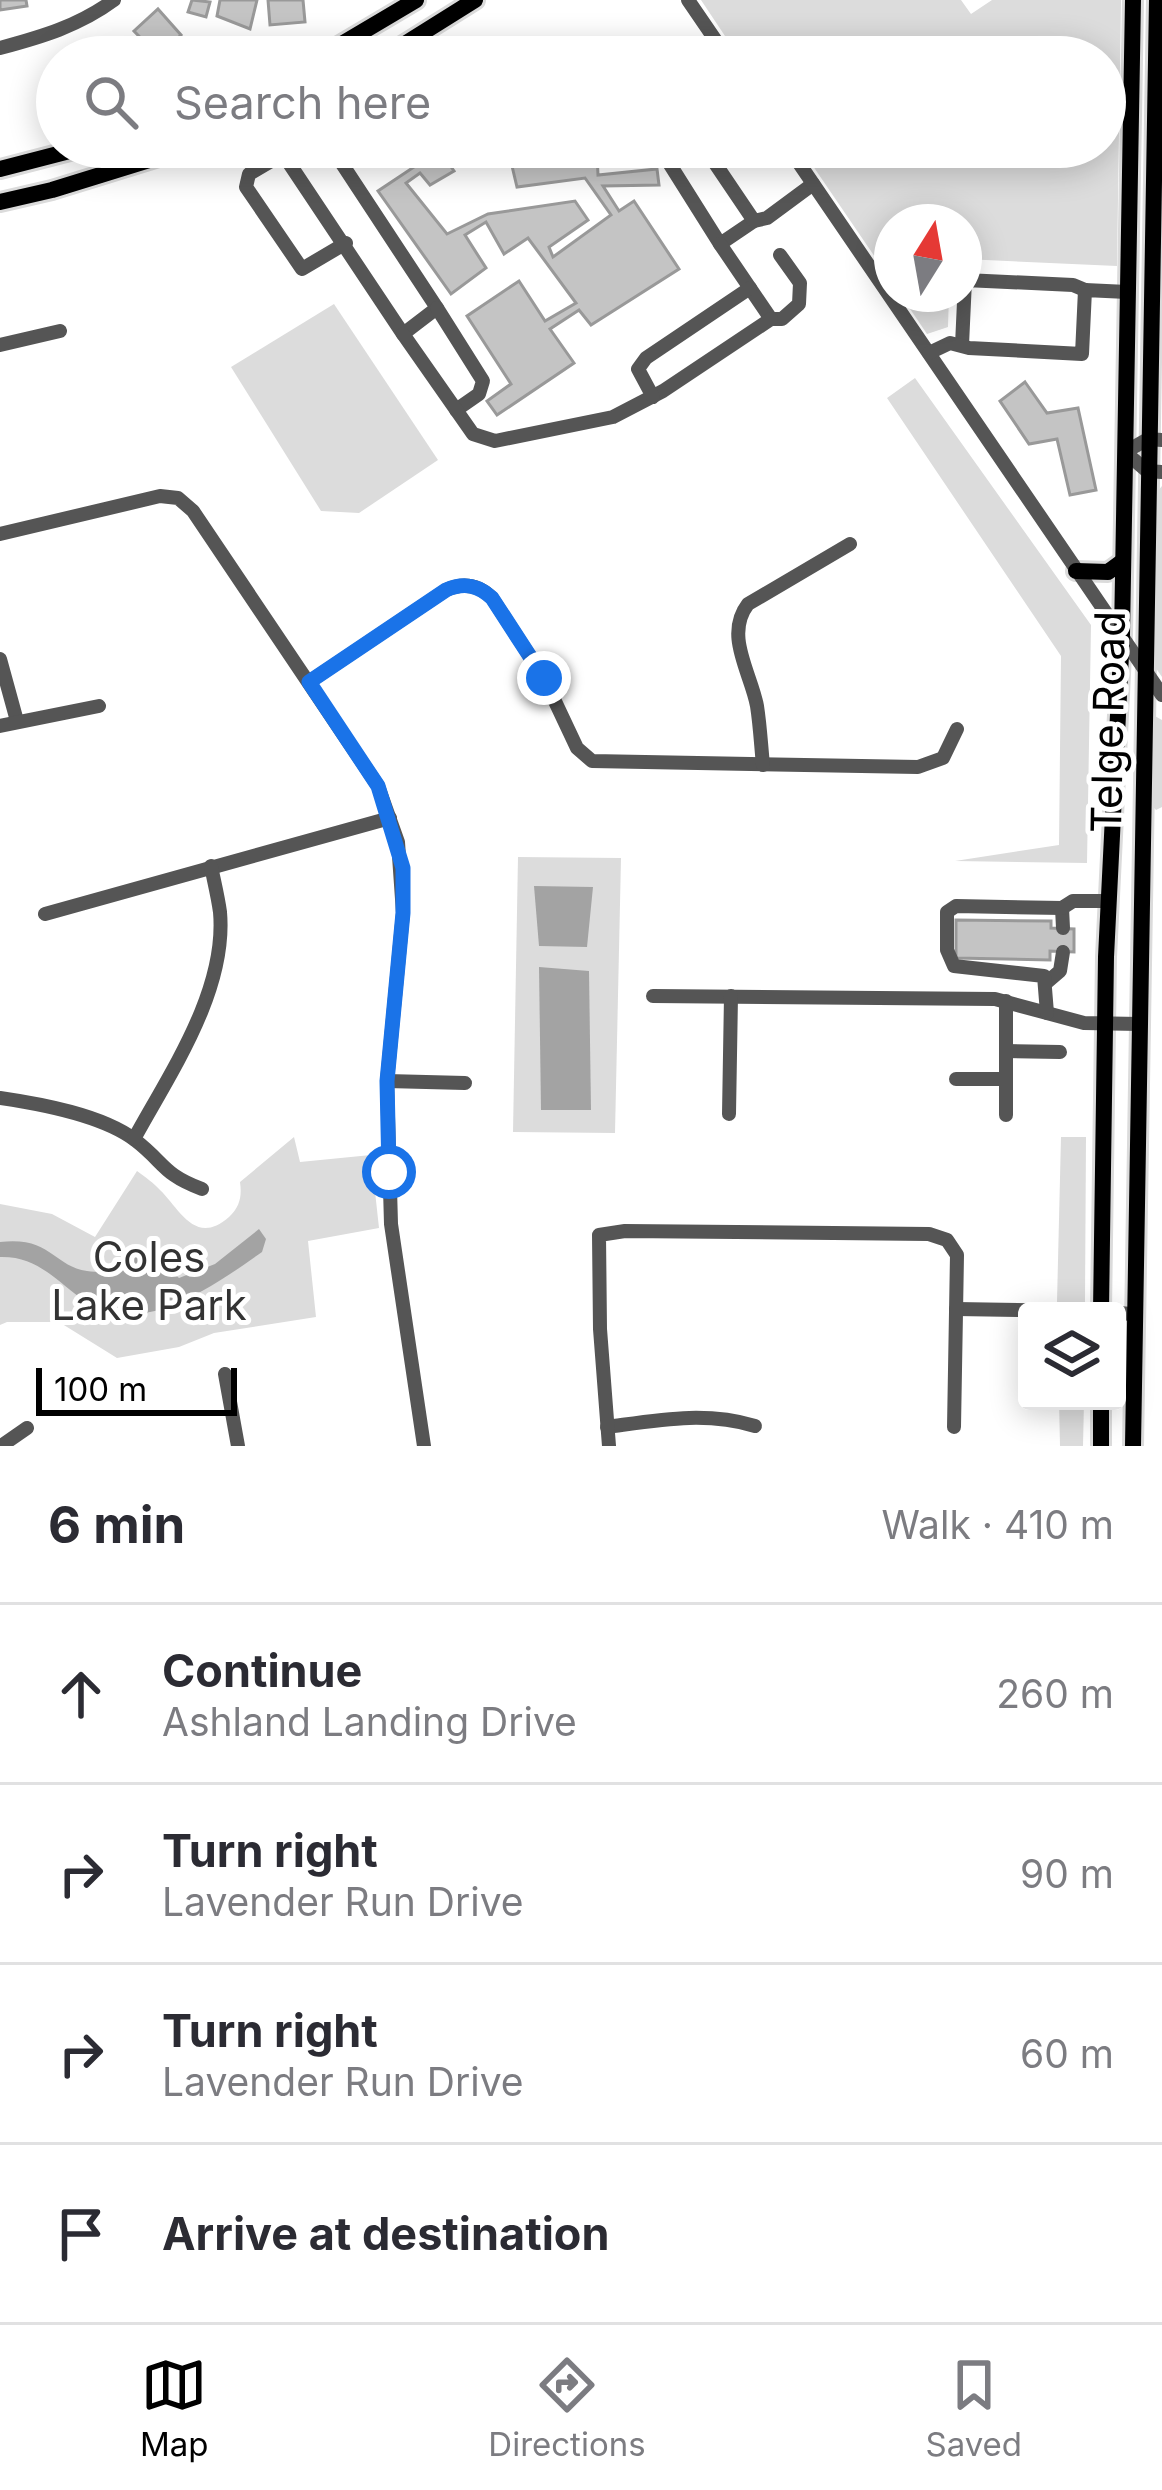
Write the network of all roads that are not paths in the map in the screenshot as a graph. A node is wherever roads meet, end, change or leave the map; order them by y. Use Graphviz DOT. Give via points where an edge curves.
graph roads {
  1 [pos="113,0"];
  2 [pos="416,0"];
  3 [pos="475,0"];
  4 [pos="688,0"];
  5 [pos="1133,0"];
  6 [pos="1156,0"];
  7 [pos="46,36"];
  8 [pos="355,36"];
  9 [pos="418,36"];
  10 [pos="713,36"];
  11 [pos="36,39"];
  12 [pos="1132,39"];
  13 [pos="1156,39"];
  14 [pos="0,48"];
  15 [pos="36,160"];
  16 [pos="122,168"];
  17 [pos="259,168"];
  18 [pos="300,168"];
  19 [pos="345,168"];
  20 [pos="672,168"];
  21 [pos="718,168"];
  22 [pos="803,168"];
  23 [pos="0,169"];
  24 [pos="814,184"];
  25 [pos="0,202"];
  26 [pos="754,221"];
  27 [pos="346,243"];
  28 [pos="720,244"];
  29 [pos="780,255"];
  30 [pos="751,288"];
  31 [pos="1085,290"];
  32 [pos="1127,292"];
  33 [pos="437,308"];
  34 [pos="771,319"];
  35 [pos="60,331"];
  36 [pos="403,334"];
  37 [pos="0,345"];
  38 [pos="962,345"];
  39 [pos="929,353"];
  40 [pos="653,397"];
  41 [pos="456,410"];
  42 [pos="1155,440"];
  43 [pos="1125,452"];
  44 [pos="1155,471"];
  45 [pos="0,534"];
  46 [pos="850,544"];
  47 [pos="1123,561"];
  48 [pos="1076,571"];
  49 [pos="1122,634"];
  50 [pos="0,658"];
  51 [pos="1144,668"];
  52 [pos="309,682"];
  53 [pos="1162,695"];
  54 [pos="99,706"];
  55 [pos="17,721"];
  56 [pos="0,726"];
  57 [pos="957,729"];
  58 [pos="763,765"];
  59 [pos="390,818"];
  60 [pos="211,866"];
  61 [pos="1108,901"];
  62 [pos="1062,908"];
  63 [pos="45,914"];
  64 [pos="1063,928"];
  65 [pos="1063,952"];
  66 [pos="1046,983"];
  67 [pos="652,995"];
  68 [pos="730,996"];
  69 [pos="1006,1001"];
  70 [pos="1047,1013"];
  71 [pos="1106,1024"];
  72 [pos="1139,1024"];
  73 [pos="1006,1051"];
  74 [pos="1060,1052"];
  75 [pos="956,1078"];
  76 [pos="1006,1078"];
  77 [pos="387,1081"];
  78 [pos="466,1082"];
  79 [pos="0,1098"];
  80 [pos="729,1114"];
  81 [pos="1006,1115"];
  82 [pos="134,1139"];
  83 [pos="202,1190"];
  84 [pos="1101,1302"];
  85 [pos="1126,1302"];
  86 [pos="956,1309"];
  87 [pos="1018,1310"];
  88 [pos="1126,1330"];
  89 [pos="225,1375"];
  90 [pos="1101,1410"];
  91 [pos="755,1426"];
  92 [pos="607,1427"];
  93 [pos="955,1427"];
  94 [pos="26,1428"];
  95 [pos="2,1446"];
  96 [pos="238,1446"];
  97 [pos="424,1446"];
  98 [pos="609,1446"];
  99 [pos="1101,1446"];
  100 [pos="1133,1446"];
  1 -- 7 [label="street"];
  2 -- 8 [label="main road"];
  3 -- 9 [label="main road"];
  4 -- 10 [label="street"];
  5 -- 12 [label="main road, Telge Road"];
  6 -- 13 [label="main road, Telge Road"];
  11 -- 14 [label="street"];
  12 -- 13 [label="main road"];
  12 -- 32 [label="main road, Telge Road"];
  13 -- 42 [label="main road, Telge Road"];
  15 -- 23 [label="main road"];
  16 -- 25 [label="main road"];
  17 -- 27 [label="street" via="246,188 302,268"];
  18 -- 27 [label="street"];
  19 -- 33 [label="street"];
  20 -- 28 [label="street"];
  21 -- 26 [label="street"];
  22 -- 24 [label="street"];
  24 -- 26 [label="street"];
  24 -- 39 [label="street"];
  26 -- 28 [label="street"];
  27 -- 36 [label="street"];
  28 -- 30 [label="street"];
  29 -- 34 [label="street" via="800,283 799,304"];
  30 -- 34 [label="street"];
  30 -- 40 [label="street" via="646,358 638,369"];
  31 -- 32 [label="street"];
  31 -- 38 [label="street" via="1082,354"];
  31 -- 38 [label="street" via="965,280"];
  32 -- 43 [label="main road, Telge Road"];
  33 -- 36 [label="street"];
  33 -- 41 [label="street" via="483,381"];
  34 -- 40 [label="street"];
  35 -- 37 [label="street"];
  36 -- 41 [label="street"];
  38 -- 39 [label="street"];
  39 -- 48 [label="street"];
  40 -- 41 [label="street" via="613,418 496,440 473,434"];
  42 -- 43 [label="street"];
  42 -- 44 [label="main road, Telge Road"];
  43 -- 44 [label="street"];
  43 -- 47 [label="main road, Telge Road"];
  44 -- 51 [label="main road, Telge Road"];
  45 -- 52 [label="street" via="178,498"];
  46 -- 58 [label="street" via="738,617"];
  47 -- 48 [label="main road" via="1108,572"];
  47 -- 49 [label="main road, Telge Road"];
  48 -- 49 [label="street"];
  49 -- 51 [label="street"];
  49 -- 61 [label="main road, Telge Road"];
  50 -- 55 [label="street"];
  51 -- 53 [label="street"];
  51 -- 72 [label="main road, Telge Road"];
  52 -- 58 [label="street" via="446,590 473,586 492,598 520,638 584,756"];
  52 -- 59 [label="street" via="378,786"];
  54 -- 55 [label="street"];
  55 -- 56 [label="street"];
  57 -- 58 [label="street" via="943,758 918,767"];
  59 -- 60 [label="street"];
  59 -- 77 [label="street" via="403,868 403,913"];
  60 -- 63 [label="street"];
  60 -- 82 [label="street" via="220,916 212,976 193,1033"];
  61 -- 62 [label="street"];
  61 -- 71 [label="main road, Telge Road"];
  62 -- 64 [label="street"];
  62 -- 66 [label="street" via="947,912 954,966 1034,972"];
  65 -- 66 [label="street" via="1060,971"];
  66 -- 70 [label="street"];
  67 -- 68 [label="street"];
  68 -- 69 [label="street"];
  68 -- 80 [label="street"];
  69 -- 70 [label="street"];
  69 -- 73 [label="street"];
  70 -- 71 [label="street"];
  71 -- 72 [label="street"];
  71 -- 84 [label="main road, Telge Road"];
  72 -- 85 [label="main road, Telge Road"];
  73 -- 74 [label="street"];
  73 -- 76 [label="street"];
  75 -- 76 [label="street"];
  76 -- 81 [label="street"];
  77 -- 78 [label="street"];
  77 -- 97 [label="street" via="391,1224"];
  79 -- 82 [label="street" via="49,1105"];
  82 -- 83 [label="street" via="171,1177"];
  86 -- 87 [label="street"];
  86 -- 92 [label="street" via="957,1255 929,1234 599,1235"];
  86 -- 93 [label="street"];
  88 -- 100 [label="main road, Telge Road"];
  89 -- 96 [label="street"];
  90 -- 99 [label="main road"];
  91 -- 92 [label="street" via="687,1416"];
  92 -- 98 [label="street"];
  94 -- 95 [label="street"];
}
